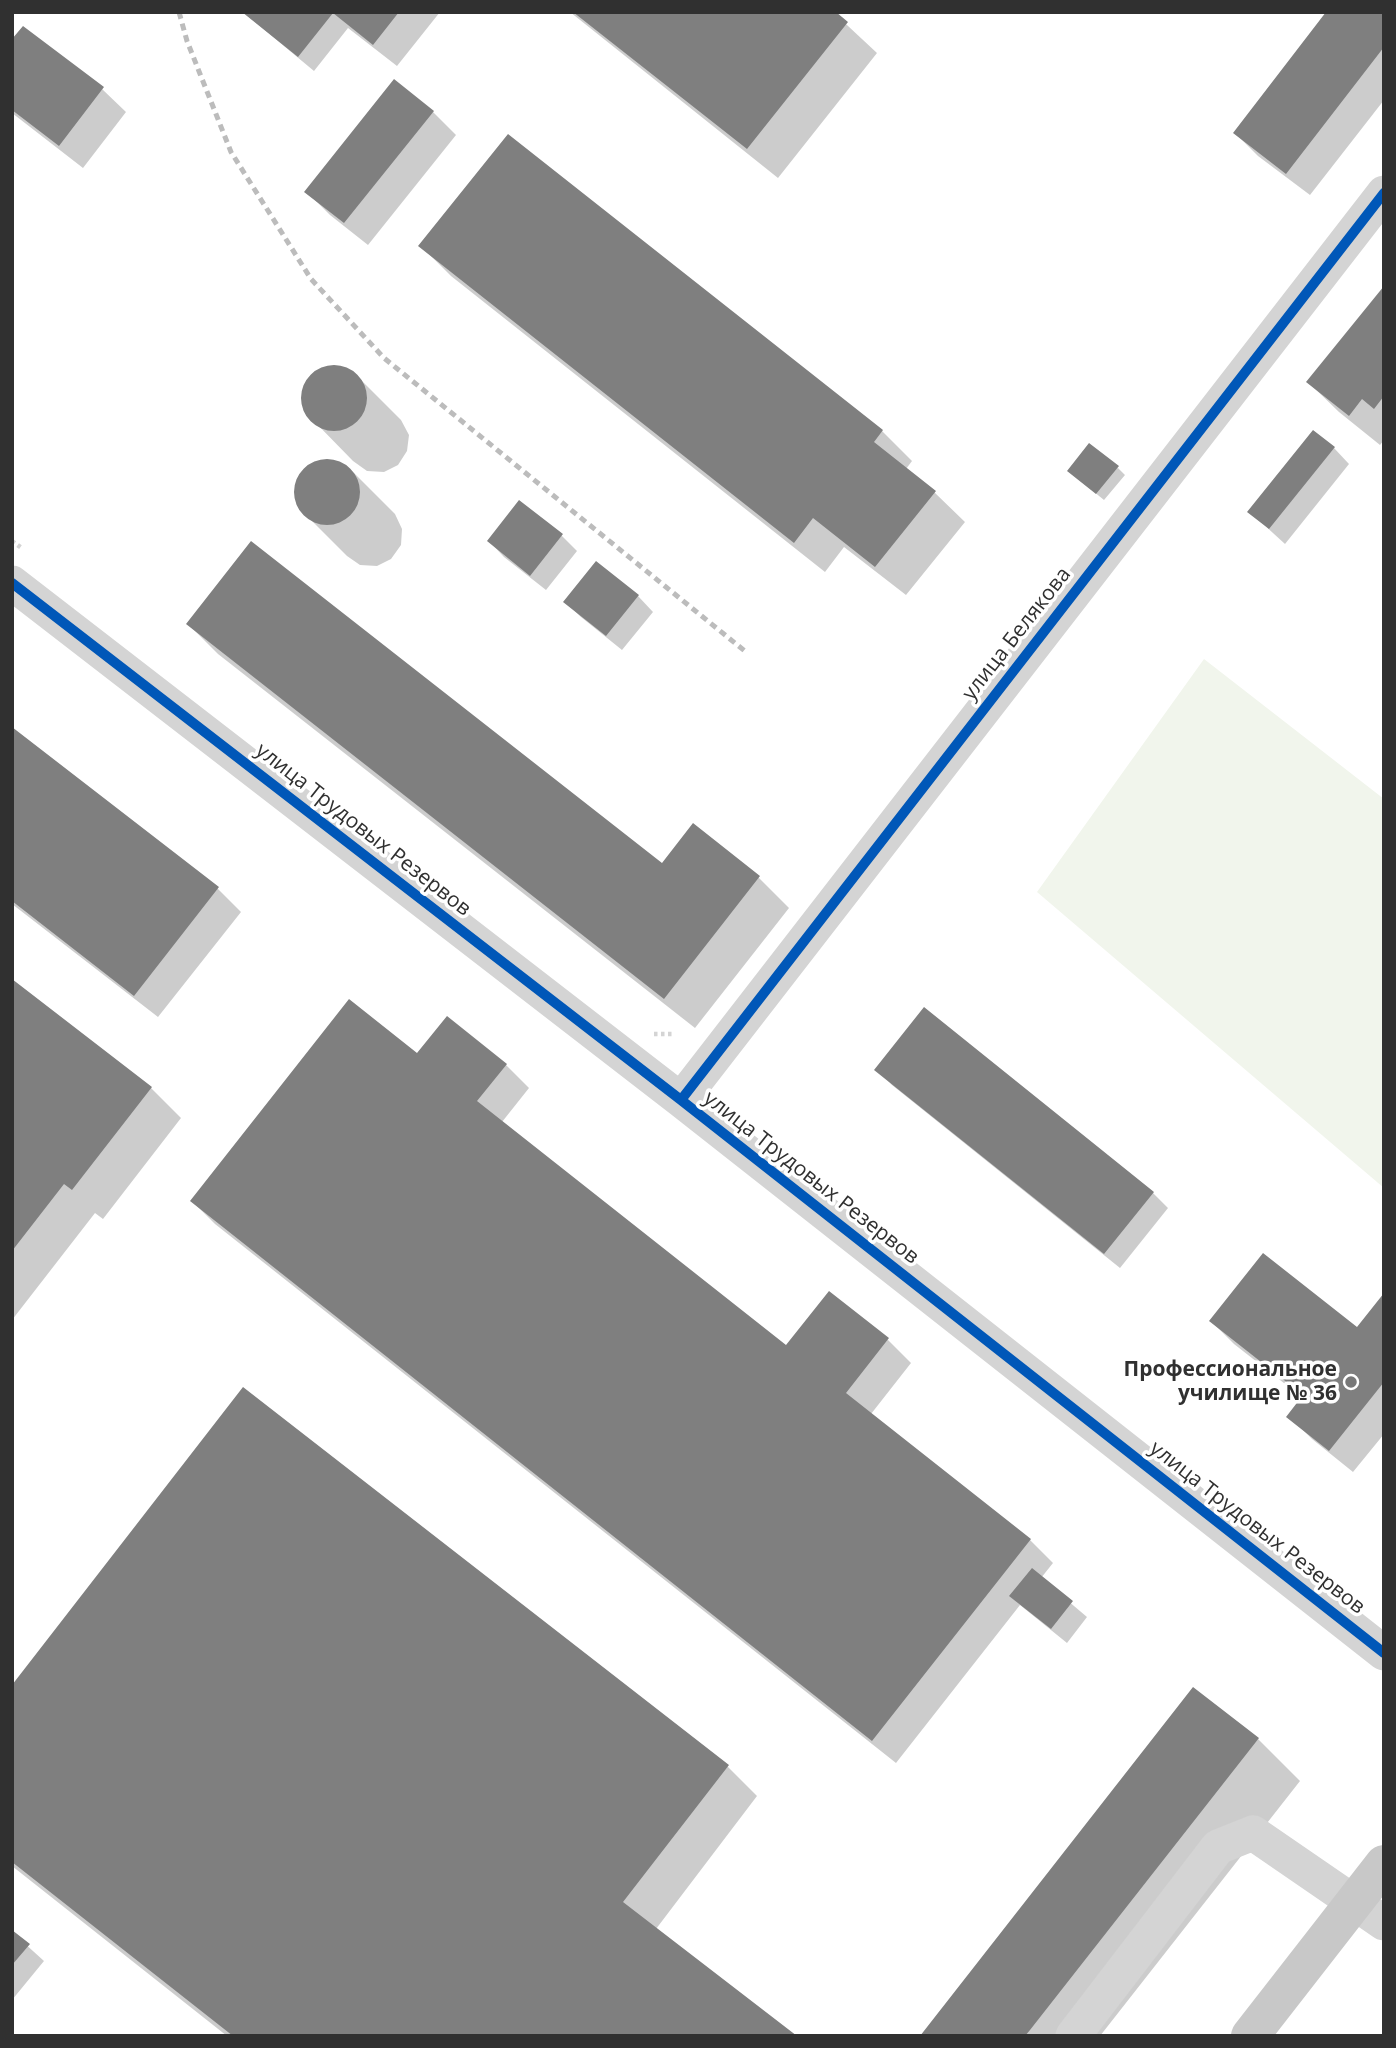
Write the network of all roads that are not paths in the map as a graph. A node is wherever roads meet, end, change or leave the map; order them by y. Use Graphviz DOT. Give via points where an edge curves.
graph roads {
  1 [pos="1384,193"];
  2 [pos="12,583"];
  3 [pos="681,1100"];
  4 [pos="1384,1653"];
  5 [pos="1384,1864"];
  6 [pos="1368,1913"];
  7 [pos="1073,2036"];
  8 [pos="1250,2036"];
  1 -- 3 [label="street, улица Белякова"];
  2 -- 3 [label="street, улица Трудовых Резервов"];
  3 -- 4 [label="street, улица Трудовых Резервов"];
  5 -- 6 [label="main road"];
  6 -- 7 [label="street" via="1253,1833 1218,1847"];
  6 -- 8 [label="main road"];
}
